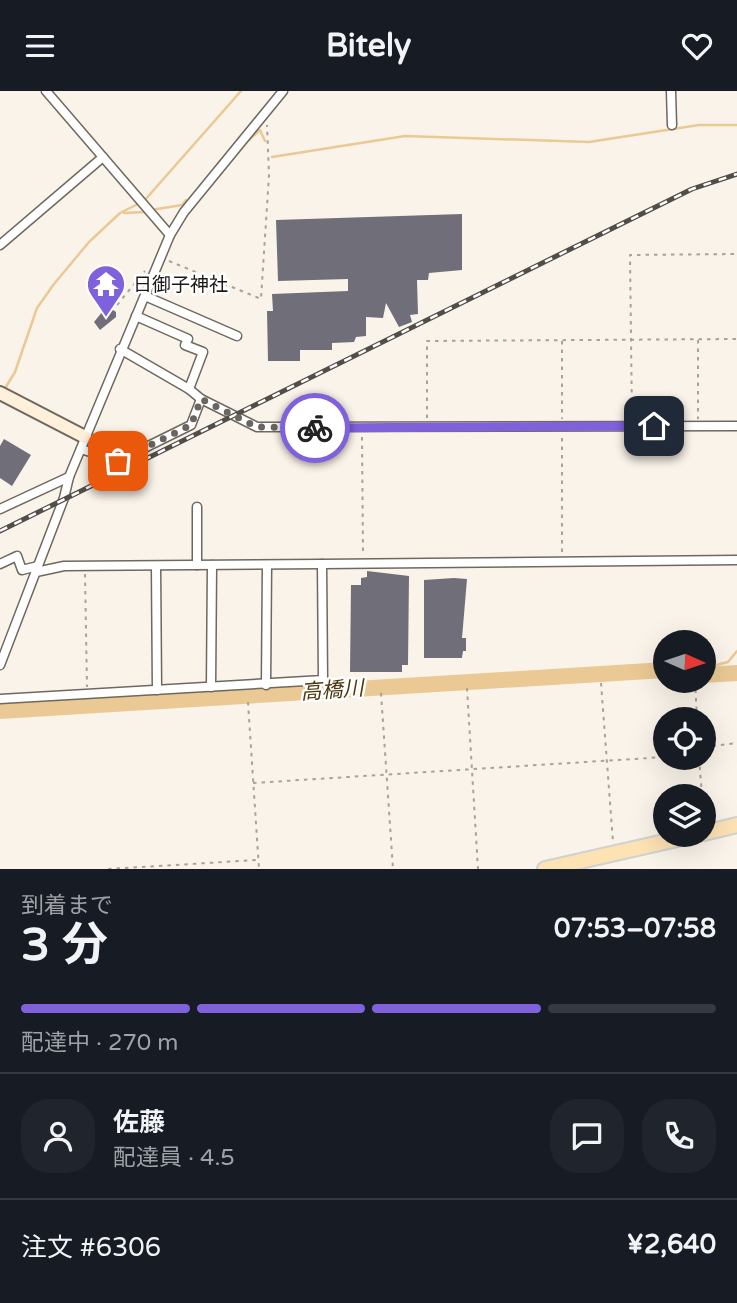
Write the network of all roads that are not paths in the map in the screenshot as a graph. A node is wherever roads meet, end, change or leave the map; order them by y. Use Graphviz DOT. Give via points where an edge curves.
graph roads {
  1 [pos="46,91"];
  2 [pos="284,91"];
  3 [pos="671,91"];
  4 [pos="672,125"];
  5 [pos="103,157"];
  6 [pos="170,235"];
  7 [pos="0,245"];
  8 [pos="145,296"];
  9 [pos="135,316"];
  10 [pos="237,336"];
  11 [pos="120,349"];
  12 [pos="189,389"];
  13 [pos="3,395"];
  14 [pos="201,399"];
  15 [pos="737,426"];
  16 [pos="83,443"];
  17 [pos="69,477"];
  18 [pos="197,507"];
  19 [pos="0,509"];
  20 [pos="737,560"];
  21 [pos="0,564"];
  22 [pos="197,565"];
  23 [pos="212,565"];
  24 [pos="267,565"];
  25 [pos="322,565"];
  26 [pos="156,566"];
  27 [pos="37,569"];
  28 [pos="0,665"];
  29 [pos="266,684"];
  30 [pos="211,687"];
  31 [pos="157,690"];
  32 [pos="0,699"];
  33 [pos="737,825"];
  34 [pos="716,830"];
  35 [pos="653,844"];
  36 [pos="545,869"];
  1 -- 5 [label="street"];
  2 -- 6 [label="street"];
  3 -- 4 [label="street"];
  5 -- 6 [label="street"];
  5 -- 7 [label="street"];
  6 -- 8 [label="street"];
  8 -- 9 [label="street"];
  8 -- 10 [label="street"];
  9 -- 11 [label="street"];
  9 -- 12 [label="street" via="188,339 185,345 203,352"];
  11 -- 12 [label="street"];
  11 -- 16 [label="street"];
  12 -- 14 [label="street"];
  13 -- 16 [label="street"];
  14 -- 15 [label="street" via="257,427"];
  14 -- 16 [label="street" via="191,425 118,461"];
  16 -- 17 [label="street"];
  17 -- 19 [label="street"];
  17 -- 27 [label="street"];
  18 -- 22 [label="street"];
  20 -- 25 [label="street"];
  21 -- 27 [label="street" via="17,556 22,570"];
  22 -- 23 [label="street"];
  22 -- 26 [label="street"];
  23 -- 24 [label="street"];
  23 -- 30 [label="street"];
  24 -- 25 [label="street"];
  24 -- 29 [label="street"];
  25 -- 29 [label="street" via="323,680"];
  26 -- 27 [label="street"];
  26 -- 31 [label="street"];
  27 -- 28 [label="street"];
  29 -- 30 [label="street"];
  30 -- 31 [label="street"];
  31 -- 32 [label="street"];
  33 -- 34 [label="main road"];
  35 -- 36 [label="main road"];
}
